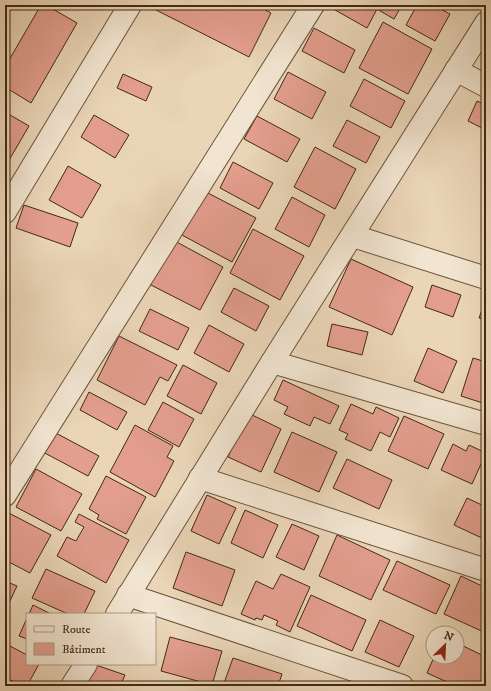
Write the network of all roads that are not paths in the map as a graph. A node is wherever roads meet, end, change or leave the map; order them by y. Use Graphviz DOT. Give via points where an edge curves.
graph roads {
  1 [pos="130,5"];
  2 [pos="313,5"];
  3 [pos="486,23"];
  4 [pos="456,70"];
  5 [pos="486,86"];
  6 [pos="5,212"];
  7 [pos="353,236"];
  8 [pos="486,278"];
  9 [pos="272,362"];
  10 [pos="486,424"];
  11 [pos="200,478"];
  12 [pos="5,495"];
  13 [pos="486,570"];
  14 [pos="128,596"];
  15 [pos="118,613"];
  16 [pos="85,665"];
  17 [pos="72,686"];
  18 [pos="402,686"];
  1 -- 6 [label="street"];
  2 -- 12 [label="street"];
  3 -- 4 [label="street"];
  4 -- 5 [label="street"];
  4 -- 7 [label="street"];
  7 -- 8 [label="street"];
  7 -- 9 [label="street"];
  9 -- 10 [label="street"];
  9 -- 11 [label="street"];
  11 -- 13 [label="street"];
  11 -- 14 [label="street"];
  14 -- 15 [label="street"];
  14 -- 18 [label="street"];
  16 -- 17 [label="street"];
}
